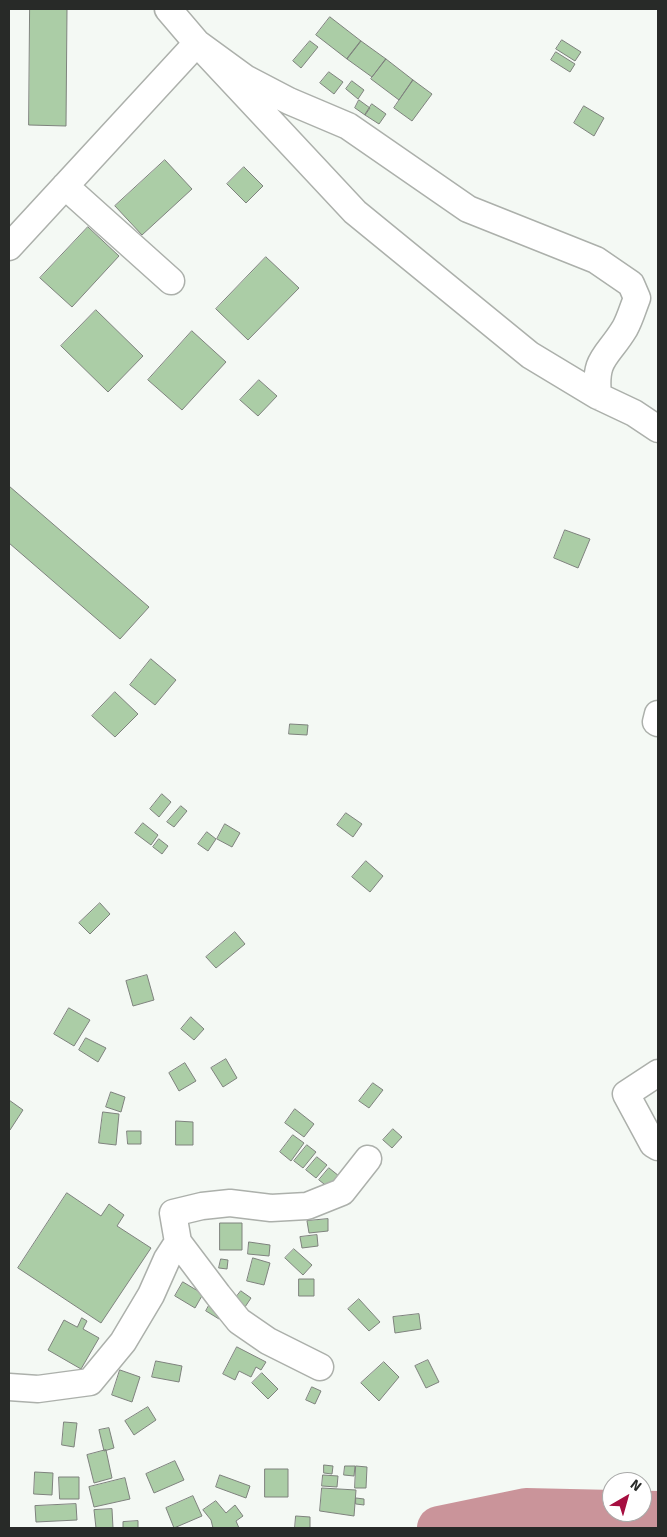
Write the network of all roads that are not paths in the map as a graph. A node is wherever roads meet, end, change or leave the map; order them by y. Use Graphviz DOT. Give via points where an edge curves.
graph roads {
  1 [pos="168,9"];
  2 [pos="197,43"];
  3 [pos="65,186"];
  4 [pos="9,247"];
  5 [pos="171,281"];
  6 [pos="598,396"];
  7 [pos="658,429"];
  8 [pos="658,714"];
  9 [pos="658,723"];
  10 [pos="658,1073"];
  11 [pos="658,1147"];
  12 [pos="368,1158"];
  13 [pos="178,1242"];
  14 [pos="320,1367"];
  15 [pos="9,1388"];
  1 -- 2 [label="street"];
  2 -- 3 [label="street"];
  2 -- 6 [label="street" via="356,212 530,355"];
  2 -- 6 [label="street" via="245,78 348,126 468,208 596,260 631,284 637,298 626,327 599,364 596,378"];
  3 -- 4 [label="street"];
  3 -- 5 [label="street"];
  6 -- 7 [label="street"];
  8 -- 9 [label="street"];
  10 -- 11 [label="street" via="626,1094 653,1144"];
  12 -- 13 [label="street" via="342,1192 307,1206 271,1208 230,1203 173,1213"];
  13 -- 14 [label="street" via="239,1321 268,1341"];
  13 -- 15 [label="street" via="123,1342 90,1382 38,1389"];
}
